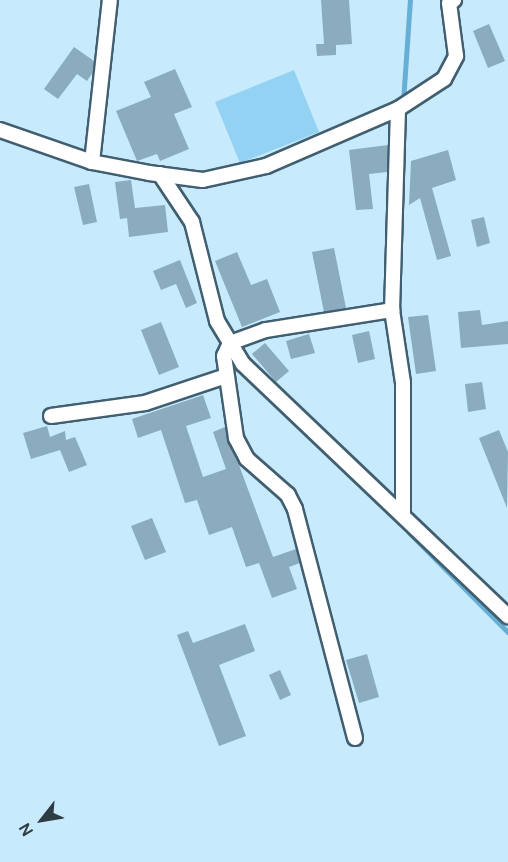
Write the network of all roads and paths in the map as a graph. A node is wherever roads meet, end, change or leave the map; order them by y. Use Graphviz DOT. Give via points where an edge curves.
graph roads {
  1 [pos="110,0"];
  2 [pos="454,0"];
  3 [pos="403,106"];
  4 [pos="0,130"];
  5 [pos="92,162"];
  6 [pos="160,174"];
  7 [pos="392,310"];
  8 [pos="230,343"];
  9 [pos="226,376"];
  10 [pos="51,416"];
  11 [pos="403,514"];
  12 [pos="508,616"];
  13 [pos="356,738"];
  1 -- 5 [label="street"];
  2 -- 3 [label="street" via="448,3 453,67"];
  3 -- 6 [label="street" via="266,166 202,180"];
  3 -- 7 [label="street"];
  4 -- 5 [label="street"];
  5 -- 6 [label="street"];
  6 -- 8 [label="street" via="192,222 203,276"];
  7 -- 8 [label="street" via="266,330"];
  7 -- 11 [label="street" via="403,383"];
  8 -- 9 [label="street"];
  8 -- 11 [label="street" via="243,364"];
  9 -- 10 [label="street" via="145,403"];
  9 -- 13 [label="street" via="236,438 248,459 288,495 295,509"];
  11 -- 12 [label="street"];
}
